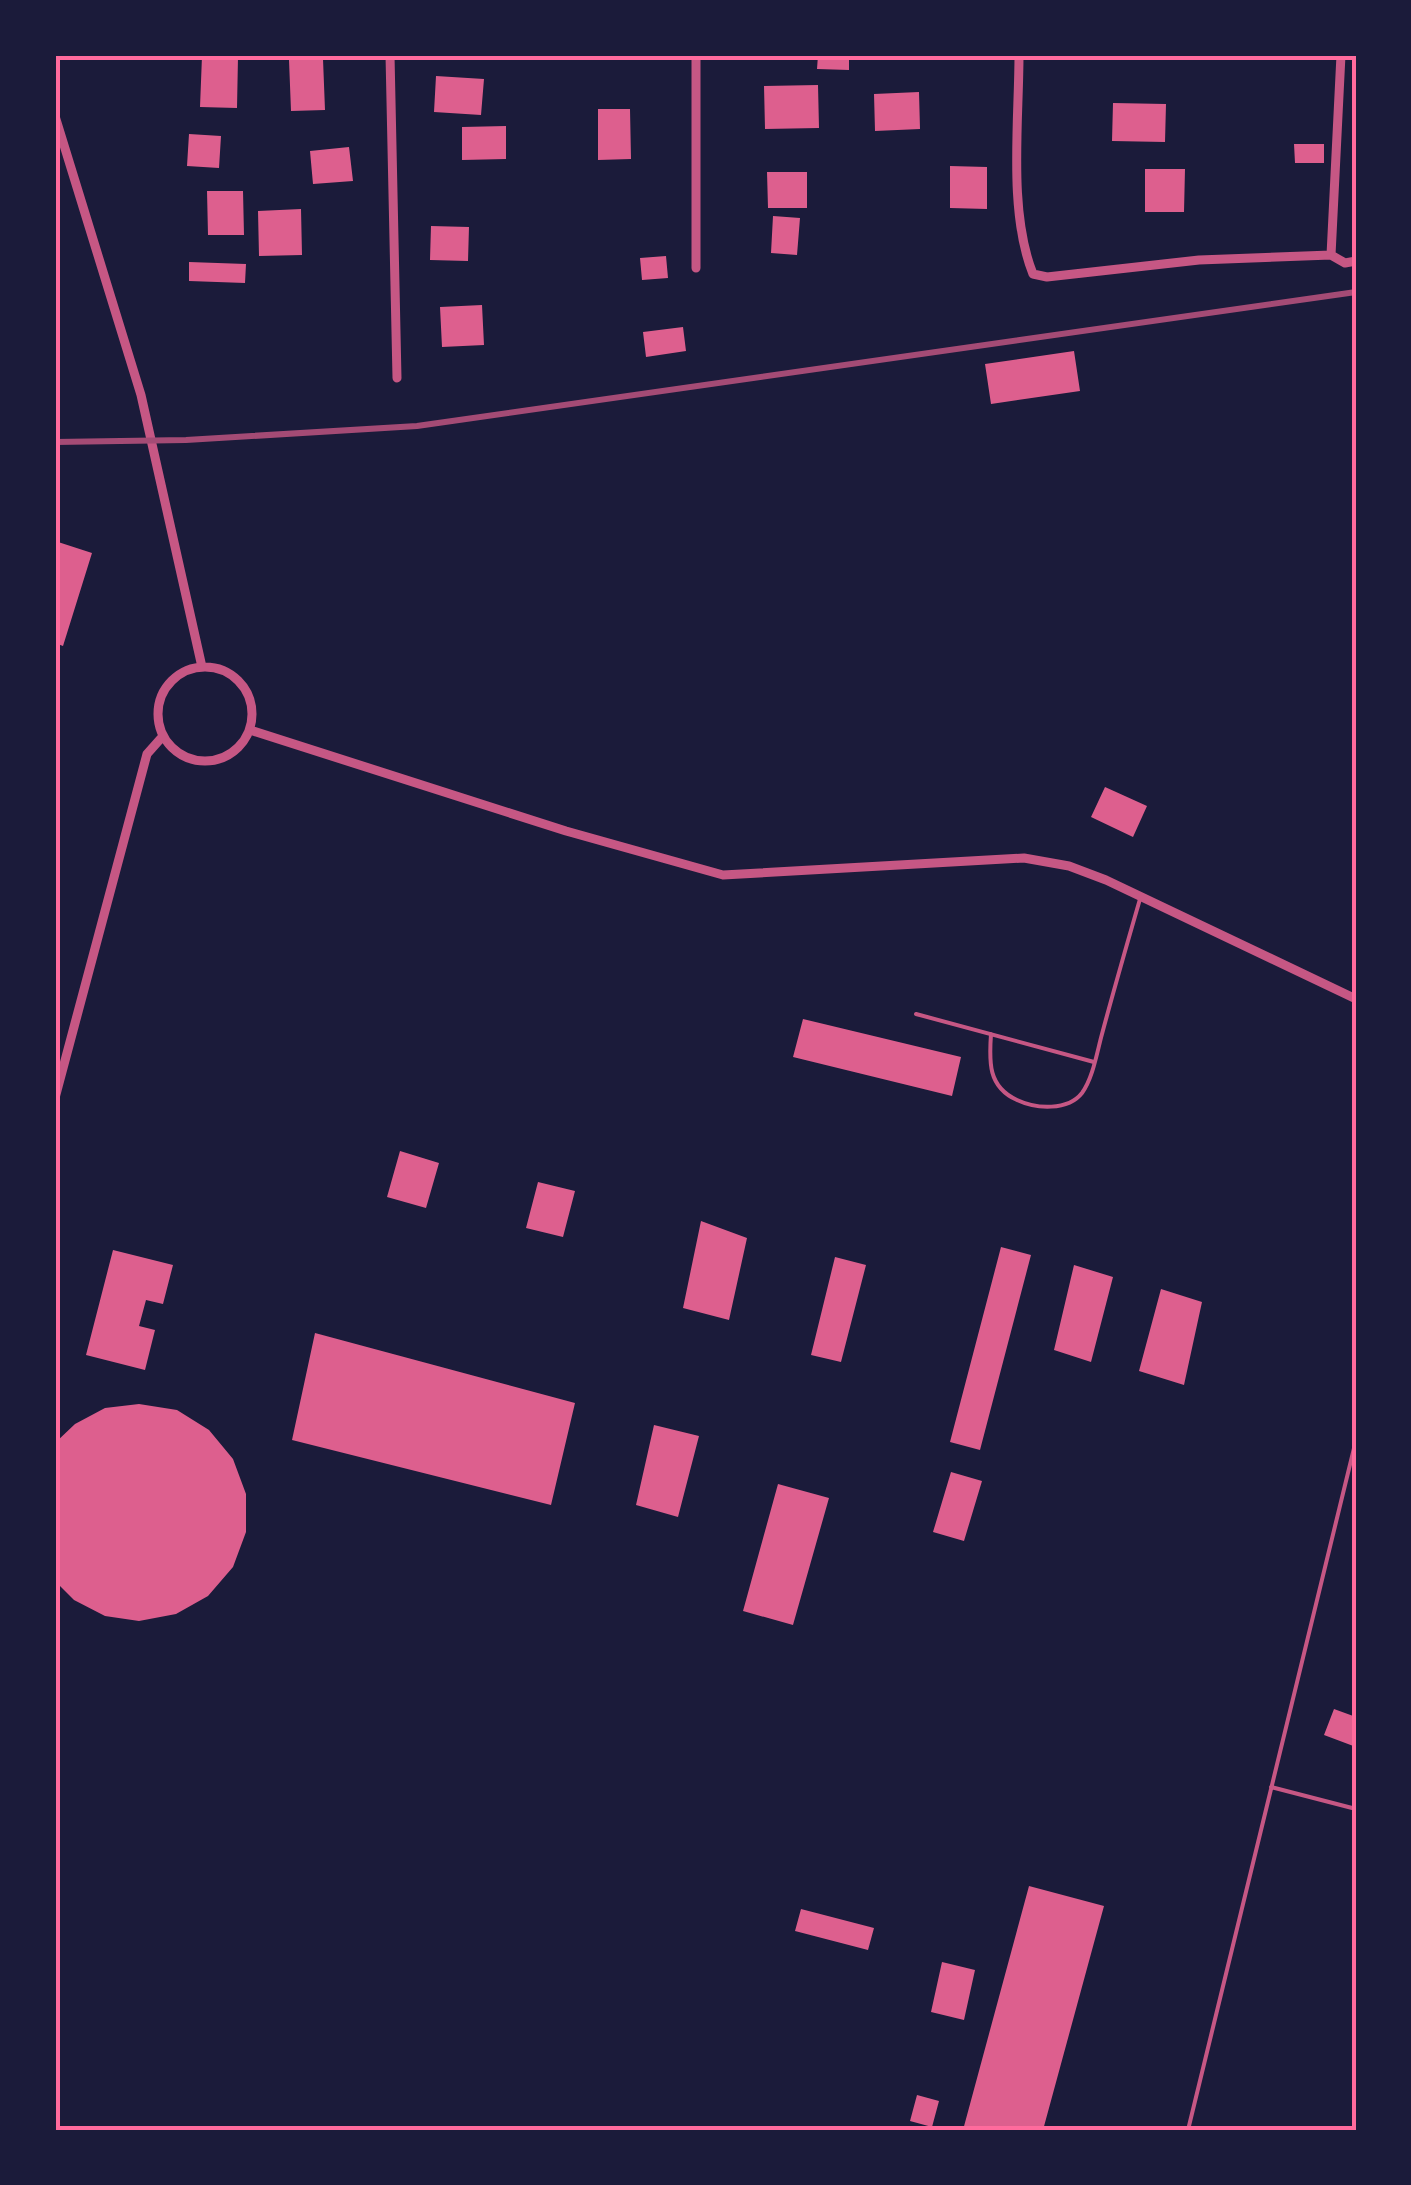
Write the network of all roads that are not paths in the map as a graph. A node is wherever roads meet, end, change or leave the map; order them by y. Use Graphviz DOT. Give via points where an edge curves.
graph roads {
  1 [pos="390,55"];
  2 [pos="696,55"];
  3 [pos="1019,55"];
  4 [pos="1342,55"];
  5 [pos="55,116"];
  6 [pos="1331,255"];
  7 [pos="1356,261"];
  8 [pos="696,268"];
  9 [pos="397,378"];
  10 [pos="202,667"];
  11 [pos="250,730"];
  12 [pos="163,736"];
  13 [pos="1140,896"];
  14 [pos="1356,1000"];
  15 [pos="916,1014"];
  16 [pos="990,1034"];
  17 [pos="1094,1062"];
  18 [pos="55,1098"];
  19 [pos="1356,1440"];
  20 [pos="1272,1787"];
  21 [pos="1356,1809"];
  22 [pos="1188,2130"];
  1 -- 9 [label="street"];
  2 -- 8 [label="street"];
  3 -- 6 [label="street" via="1018,186 1033,274"];
  4 -- 6 [label="street"];
  5 -- 10 [label="street" via="141,395"];
  6 -- 7 [label="street"];
  10 -- 11 [label="street" via="217,668 243,686"];
  10 -- 12 [label="street" via="173,679 164,691 158,706"];
  11 -- 12 [label="street" via="231,754 201,761 186,758"];
  11 -- 13 [label="street" via="723,875 1024,858 1069,866"];
  12 -- 18 [label="street" via="146,754"];
  13 -- 14 [label="street"];
  13 -- 17 [label="lane"];
  15 -- 16 [label="lane"];
  16 -- 17 [label="lane"];
  16 -- 17 [label="lane" via="993,1078 1018,1101 1070,1104"];
  19 -- 20 [label="lane"];
  20 -- 21 [label="lane"];
  20 -- 22 [label="lane"];
}
